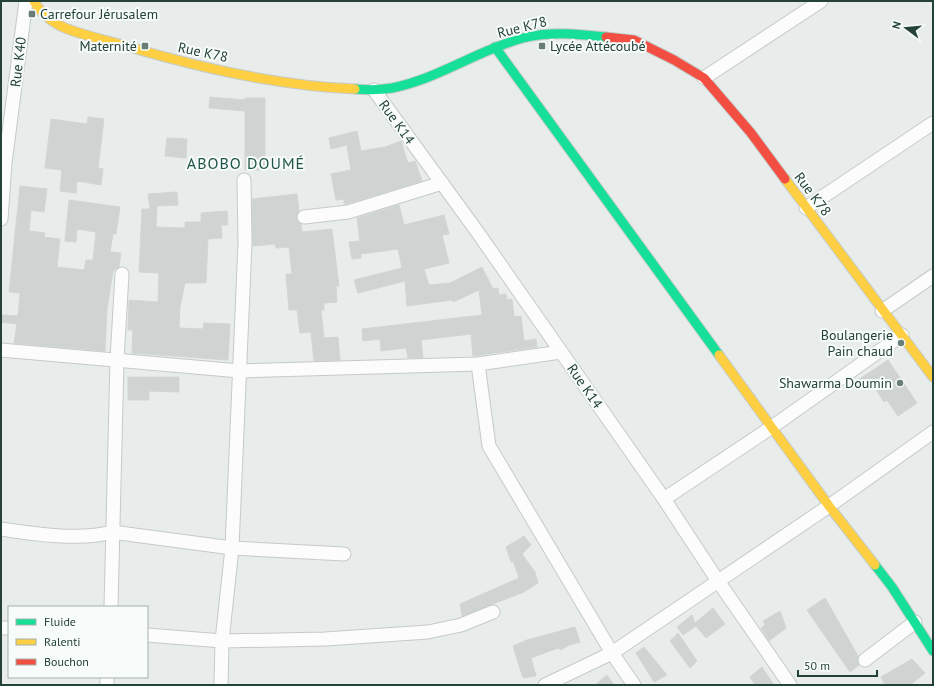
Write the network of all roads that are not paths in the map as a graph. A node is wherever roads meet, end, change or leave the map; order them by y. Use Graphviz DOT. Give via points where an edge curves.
graph roads {
  1 [pos="26,1"];
  2 [pos="34,1"];
  3 [pos="821,1"];
  4 [pos="495,47"];
  5 [pos="704,78"];
  6 [pos="374,90"];
  7 [pos="933,122"];
  8 [pos="244,180"];
  9 [pos="442,183"];
  10 [pos="806,208"];
  11 [pos="304,217"];
  12 [pos="1,219"];
  13 [pos="122,274"];
  14 [pos="933,276"];
  15 [pos="882,311"];
  16 [pos="902,335"];
  17 [pos="1,350"];
  18 [pos="561,352"];
  19 [pos="116,360"];
  20 [pos="478,364"];
  21 [pos="240,371"];
  22 [pos="933,377"];
  23 [pos="772,427"];
  24 [pos="933,432"];
  25 [pos="664,499"];
  26 [pos="829,506"];
  27 [pos="1,529"];
  28 [pos="112,532"];
  29 [pos="232,548"];
  30 [pos="344,554"];
  31 [pos="718,581"];
  32 [pos="110,606"];
  33 [pos="493,612"];
  34 [pos="915,622"];
  35 [pos="148,635"];
  36 [pos="222,641"];
  37 [pos="933,651"];
  38 [pos="612,653"];
  39 [pos="865,660"];
  40 [pos="221,685"];
  41 [pos="545,685"];
  42 [pos="634,685"];
  43 [pos="790,685"];
  1 -- 12 [label="street, Rue K40" via="5,163"];
  2 -- 6 [label="street, Rue K78" via="36,7 50,20 65,28 173,60 259,78 330,88"];
  3 -- 5 [label="street"];
  4 -- 5 [label="street, Rue K78" via="551,33 590,34 634,40"];
  4 -- 6 [label="street, Rue K78" via="426,78 392,88"];
  4 -- 23 [label="street"];
  5 -- 10 [label="street, Rue K78" via="751,133"];
  6 -- 9 [label="street, Rue K14"];
  7 -- 10 [label="street"];
  8 -- 21 [label="street" via="245,243"];
  9 -- 11 [label="street" via="348,212"];
  9 -- 18 [label="street, Rue K14"];
  10 -- 15 [label="street, Rue K78"];
  13 -- 19 [label="street"];
  14 -- 15 [label="street"];
  15 -- 16 [label="street, Rue K78"];
  16 -- 22 [label="street, Rue K78"];
  16 -- 23 [label="street"];
  17 -- 19 [label="street"];
  18 -- 20 [label="street"];
  18 -- 25 [label="street, Rue K14"];
  19 -- 21 [label="street"];
  19 -- 28 [label="street"];
  20 -- 21 [label="street"];
  20 -- 38 [label="street" via="489,446"];
  21 -- 29 [label="street"];
  23 -- 25 [label="street"];
  23 -- 26 [label="street"];
  24 -- 26 [label="street"];
  25 -- 31 [label="street, Rue K14"];
  26 -- 31 [label="street"];
  26 -- 34 [label="street" via="892,587"];
  27 -- 28 [label="street" via="78,537"];
  28 -- 29 [label="street"];
  28 -- 32 [label="street"];
  29 -- 30 [label="street"];
  29 -- 36 [label="street"];
  31 -- 38 [label="street"];
  31 -- 43 [label="street, Rue K14"];
  33 -- 36 [label="street" via="461,625 428,632 325,639"];
  34 -- 37 [label="street"];
  34 -- 39 [label="street"];
  35 -- 36 [label="street"];
  36 -- 40 [label="street"];
  38 -- 41 [label="street"];
  38 -- 42 [label="street"];
}
